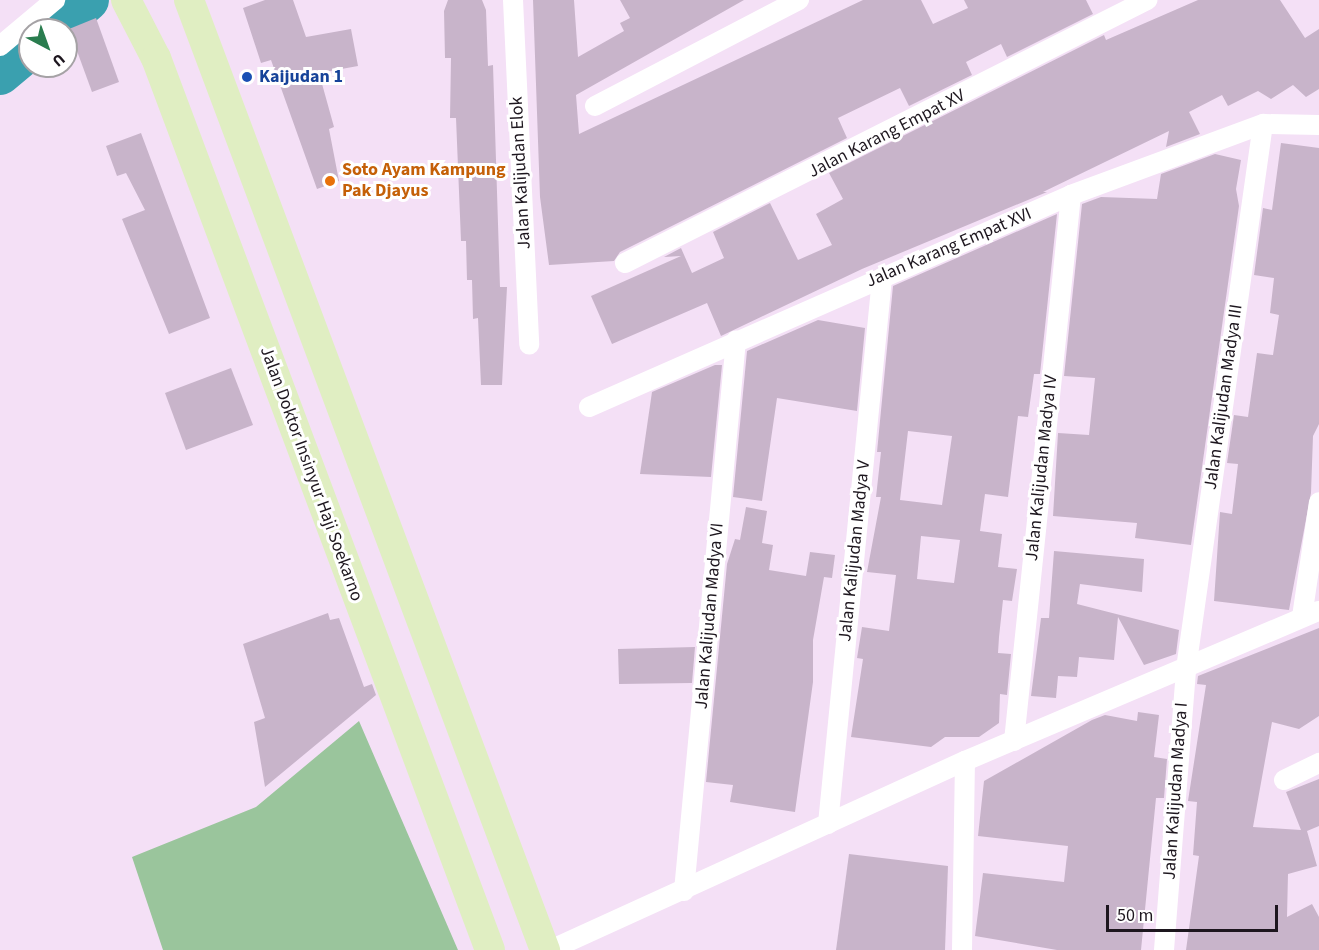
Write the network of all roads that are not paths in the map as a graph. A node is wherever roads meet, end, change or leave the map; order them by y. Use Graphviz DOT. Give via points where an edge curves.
graph roads {
  1 [pos="55,0"];
  2 [pos="126,0"];
  3 [pos="189,0"];
  4 [pos="513,0"];
  5 [pos="799,0"];
  6 [pos="1147,0"];
  7 [pos="0,46"];
  8 [pos="595,106"];
  9 [pos="1263,124"];
  10 [pos="1319,125"];
  11 [pos="1071,195"];
  12 [pos="625,263"];
  13 [pos="882,278"];
  14 [pos="736,340"];
  15 [pos="529,345"];
  16 [pos="588,407"];
  17 [pos="1319,502"];
  18 [pos="1311,614"];
  19 [pos="1186,669"];
  20 [pos="1014,741"];
  21 [pos="965,761"];
  22 [pos="1319,763"];
  23 [pos="1284,780"];
  24 [pos="828,824"];
  25 [pos="684,891"];
  26 [pos="490,950"];
  27 [pos="544,950"];
  28 [pos="550,950"];
  29 [pos="962,950"];
  30 [pos="1164,950"];
  1 -- 7 [label="street"];
  2 -- 26 [label="main road, Jalan Doktor Insinyur Haji Soekarno" via="156,58"];
  3 -- 27 [label="main road"];
  4 -- 15 [label="street, Jalan Kalijudan Elok"];
  5 -- 8 [label="street"];
  6 -- 12 [label="street, Jalan Karang Empat XV"];
  9 -- 10 [label="street, Jalan Karang Empat XVI"];
  9 -- 11 [label="street, Jalan Karang Empat XVI"];
  9 -- 19 [label="street, Jalan Kalijudan Madya III"];
  11 -- 13 [label="street, Jalan Karang Empat XVI"];
  11 -- 20 [label="street, Jalan Kalijudan Madya IV"];
  13 -- 14 [label="street, Jalan Karang Empat XVI"];
  13 -- 24 [label="street, Jalan Kalijudan Madya V"];
  14 -- 16 [label="street, Jalan Karang Empat XVI"];
  14 -- 25 [label="street, Jalan Kalijudan Madya VI"];
  17 -- 18 [label="street"];
  18 -- 19 [label="street"];
  19 -- 20 [label="street"];
  19 -- 30 [label="street, Jalan Kalijudan Madya I"];
  20 -- 21 [label="street"];
  21 -- 24 [label="street"];
  21 -- 29 [label="street"];
  22 -- 23 [label="street"];
  24 -- 25 [label="street"];
  25 -- 28 [label="street"];
}
